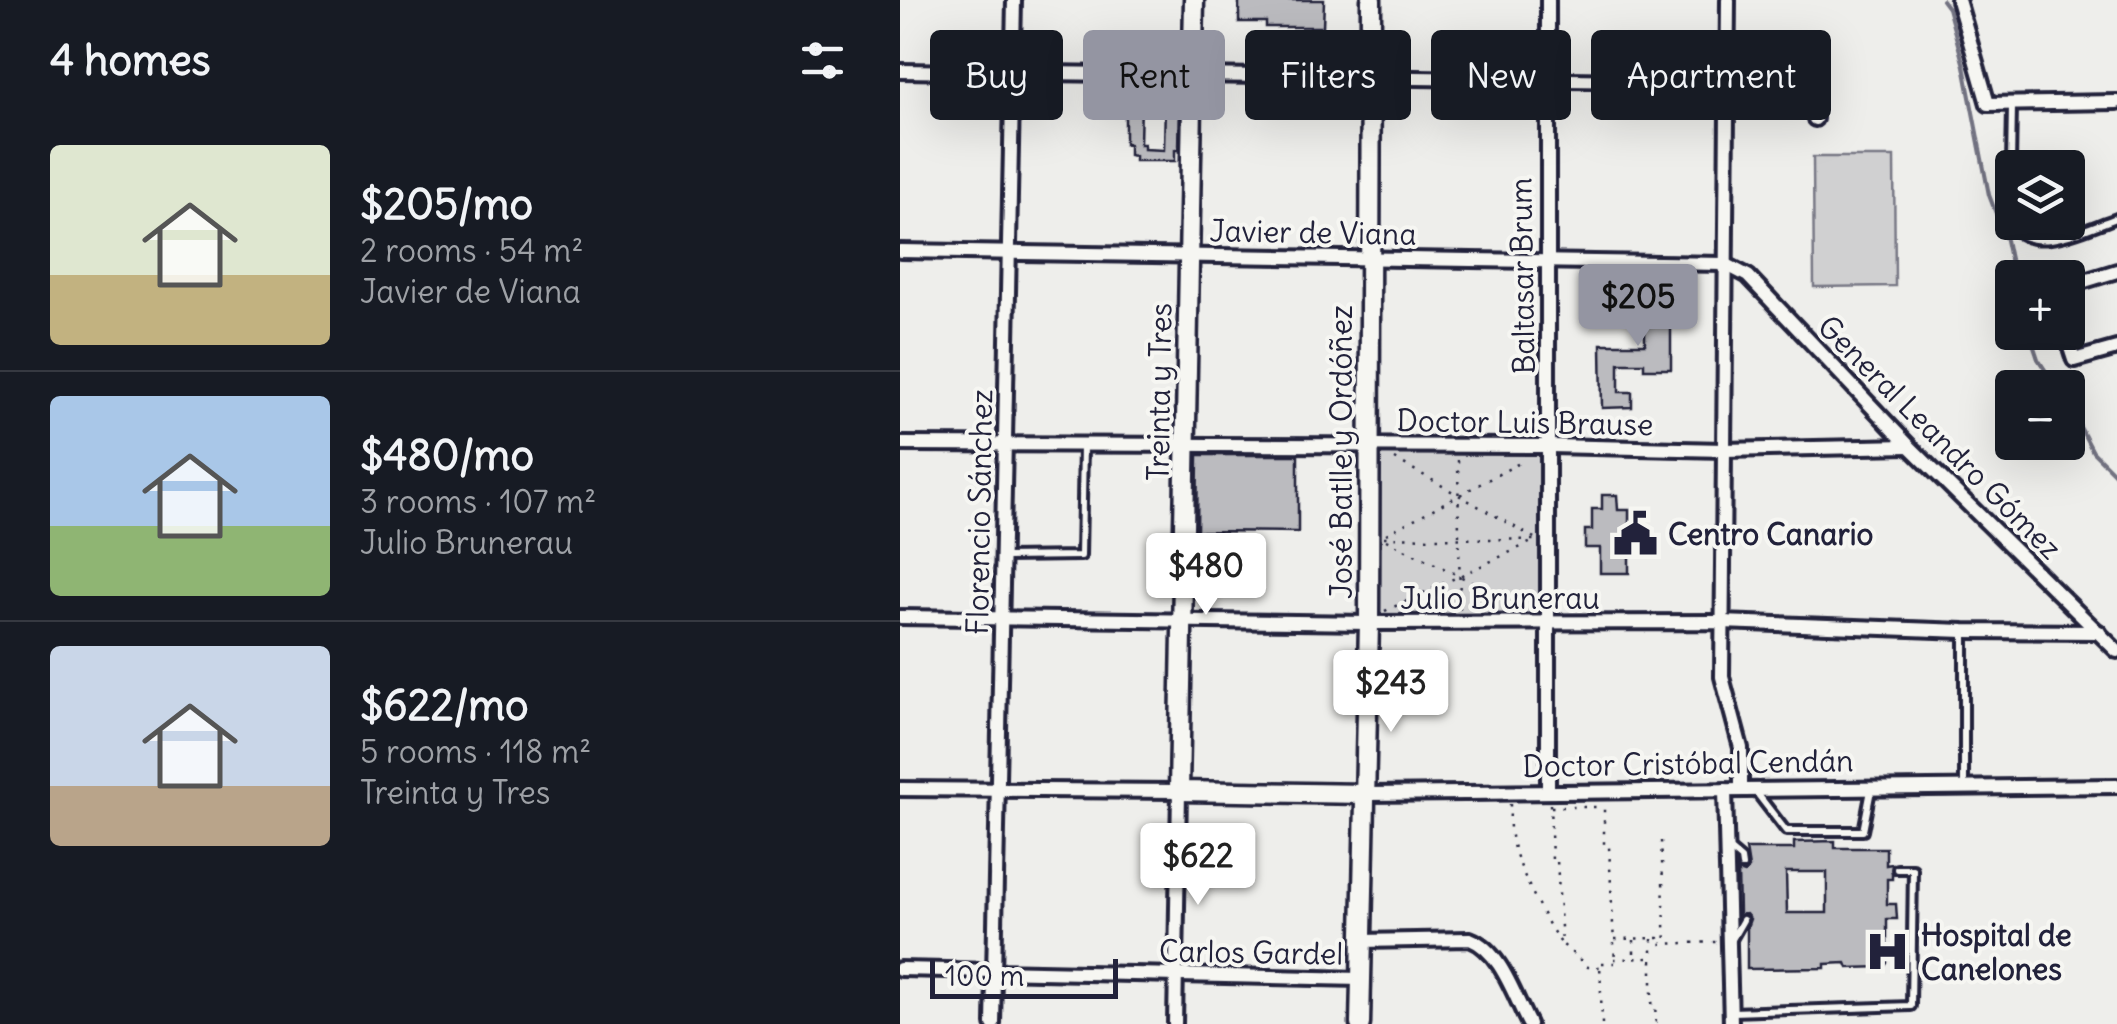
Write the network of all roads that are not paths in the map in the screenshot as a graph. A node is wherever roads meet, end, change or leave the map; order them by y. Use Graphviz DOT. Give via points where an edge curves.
graph roads {
  1 [pos="1014,0"];
  2 [pos="1194,0"];
  3 [pos="1371,0"];
  4 [pos="1548,0"];
  5 [pos="1728,0"];
  6 [pos="1958,0"];
  7 [pos="1014,30"];
  8 [pos="1194,30"];
  9 [pos="1371,30"];
  10 [pos="1547,30"];
  11 [pos="1728,30"];
  12 [pos="900,72"];
  13 [pos="930,72"];
  14 [pos="2117,102"];
  15 [pos="2012,104"];
  16 [pos="1012,120"];
  17 [pos="1192,120"];
  18 [pos="1370,120"];
  19 [pos="1546,120"];
  20 [pos="1727,120"];
  21 [pos="2117,218"];
  22 [pos="900,252"];
  23 [pos="1010,253"];
  24 [pos="1189,255"];
  25 [pos="1368,256"];
  26 [pos="1546,262"];
  27 [pos="1725,264"];
  28 [pos="2117,271"];
  29 [pos="2085,281"];
  30 [pos="2117,348"];
  31 [pos="2070,350"];
  32 [pos="900,444"];
  33 [pos="1006,444"];
  34 [pos="1084,444"];
  35 [pos="1185,444"];
  36 [pos="1370,445"];
  37 [pos="1550,446"];
  38 [pos="1909,446"];
  39 [pos="1724,450"];
  40 [pos="1003,557"];
  41 [pos="900,618"];
  42 [pos="1002,618"];
  43 [pos="1182,621"];
  44 [pos="1546,622"];
  45 [pos="1721,622"];
  46 [pos="1369,623"];
  47 [pos="1964,631"];
  48 [pos="2099,632"];
  49 [pos="2117,650"];
  50 [pos="2117,786"];
  51 [pos="1871,788"];
  52 [pos="1964,788"];
  53 [pos="900,789"];
  54 [pos="999,790"];
  55 [pos="1179,790"];
  56 [pos="1725,790"];
  57 [pos="1748,790"];
  58 [pos="1548,792"];
  59 [pos="1367,794"];
  60 [pos="1727,847"];
  61 [pos="1742,866"];
  62 [pos="1897,868"];
  63 [pos="1743,920"];
  64 [pos="1361,941"];
  65 [pos="1730,942"];
  66 [pos="900,969"];
  67 [pos="995,972"];
  68 [pos="1176,976"];
  69 [pos="1361,979"];
  70 [pos="1731,1018"];
  71 [pos="993,1024"];
  72 [pos="1175,1024"];
  73 [pos="1360,1024"];
  74 [pos="1528,1024"];
  1 -- 7 [label="street, Florencio Sánchez"];
  2 -- 8 [label="street, Treinta y Tres"];
  3 -- 9 [label="street, José Batlle y Ordóñez"];
  4 -- 10 [label="street, Baltasar Brum"];
  5 -- 11 [label="street"];
  6 -- 15 [label="street" via="1988,104"];
  12 -- 13 [label="street"];
  14 -- 15 [label="street"];
  15 -- 21 [label="lane" via="2010,226 2018,236 2052,239"];
  16 -- 23 [label="street, Florencio Sánchez"];
  17 -- 24 [label="street, Treinta y Tres"];
  18 -- 25 [label="street, José Batlle y Ordóñez"];
  19 -- 26 [label="street, Baltasar Brum"];
  20 -- 27 [label="street"];
  22 -- 23 [label="street, Javier de Viana"];
  23 -- 24 [label="street, Javier de Viana"];
  23 -- 33 [label="street, Florencio Sánchez"];
  24 -- 25 [label="street, Javier de Viana"];
  24 -- 35 [label="street, Treinta y Tres"];
  25 -- 26 [label="street, Javier de Viana"];
  25 -- 36 [label="street, José Batlle y Ordóñez"];
  26 -- 27 [label="street, Javier de Viana"];
  26 -- 37 [label="street, Baltasar Brum"];
  27 -- 38 [label="street, General Leandro Gómez" via="1748,276"];
  27 -- 39 [label="street"];
  28 -- 29 [label="street"];
  30 -- 31 [label="street" via="2074,360"];
  32 -- 33 [label="street, Doctor Luis Brause"];
  33 -- 34 [label="street, Doctor Luis Brause"];
  33 -- 40 [label="street, Florencio Sánchez"];
  34 -- 35 [label="street, Doctor Luis Brause"];
  34 -- 40 [label="lane" via="1082,556"];
  35 -- 36 [label="street, Doctor Luis Brause"];
  35 -- 43 [label="street, Treinta y Tres"];
  36 -- 37 [label="street, Doctor Luis Brause"];
  36 -- 46 [label="street, José Batlle y Ordóñez"];
  37 -- 39 [label="street, Doctor Luis Brause"];
  37 -- 44 [label="street, Baltasar Brum"];
  38 -- 39 [label="street, Doctor Luis Brause"];
  38 -- 48 [label="street, General Leandro Gómez"];
  39 -- 45 [label="street"];
  40 -- 42 [label="street, Florencio Sánchez"];
  41 -- 42 [label="street, Julio Brunerau"];
  42 -- 43 [label="street, Julio Brunerau"];
  42 -- 54 [label="street, Florencio Sánchez"];
  43 -- 46 [label="street, Julio Brunerau"];
  43 -- 55 [label="street, Treinta y Tres"];
  44 -- 45 [label="street, Julio Brunerau"];
  44 -- 46 [label="street, Julio Brunerau"];
  44 -- 58 [label="street, Baltasar Brum"];
  45 -- 47 [label="street, Julio Brunerau"];
  45 -- 57 [label="street" via="1722,678"];
  46 -- 59 [label="street, José Batlle y Ordóñez"];
  47 -- 48 [label="street, Julio Brunerau"];
  47 -- 52 [label="lane"];
  48 -- 49 [label="street, General Leandro Gómez"];
  50 -- 52 [label="street, Doctor Cristóbal Cendán"];
  51 -- 52 [label="street, Doctor Cristóbal Cendán"];
  51 -- 57 [label="street, Doctor Cristóbal Cendán"];
  51 -- 57 [label="lane" via="1863,830 1786,832"];
  53 -- 54 [label="street, Doctor Cristóbal Cendán"];
  54 -- 55 [label="street, Doctor Cristóbal Cendán"];
  54 -- 67 [label="street, Florencio Sánchez"];
  55 -- 59 [label="street, Doctor Cristóbal Cendán"];
  55 -- 68 [label="street, Treinta y Tres"];
  56 -- 57 [label="street, Doctor Cristóbal Cendán"];
  56 -- 58 [label="street, Doctor Cristóbal Cendán"];
  56 -- 60 [label="street"];
  58 -- 59 [label="street, Doctor Cristóbal Cendán"];
  59 -- 64 [label="street, José Batlle y Ordóñez"];
  60 -- 61 [label="lane"];
  60 -- 65 [label="street"];
  62 -- 70 [label="lane" via="1913,868 1911,1006"];
  63 -- 65 [label="lane"];
  64 -- 69 [label="street, José Batlle y Ordóñez"];
  64 -- 74 [label="street" via="1483,944"];
  65 -- 70 [label="street"];
  66 -- 67 [label="street, Carlos Gardel"];
  67 -- 68 [label="street, Carlos Gardel"];
  67 -- 71 [label="street, Florencio Sánchez"];
  68 -- 69 [label="street, Carlos Gardel"];
  68 -- 72 [label="street, Treinta y Tres"];
  69 -- 73 [label="street, José Batlle y Ordóñez"];
}
